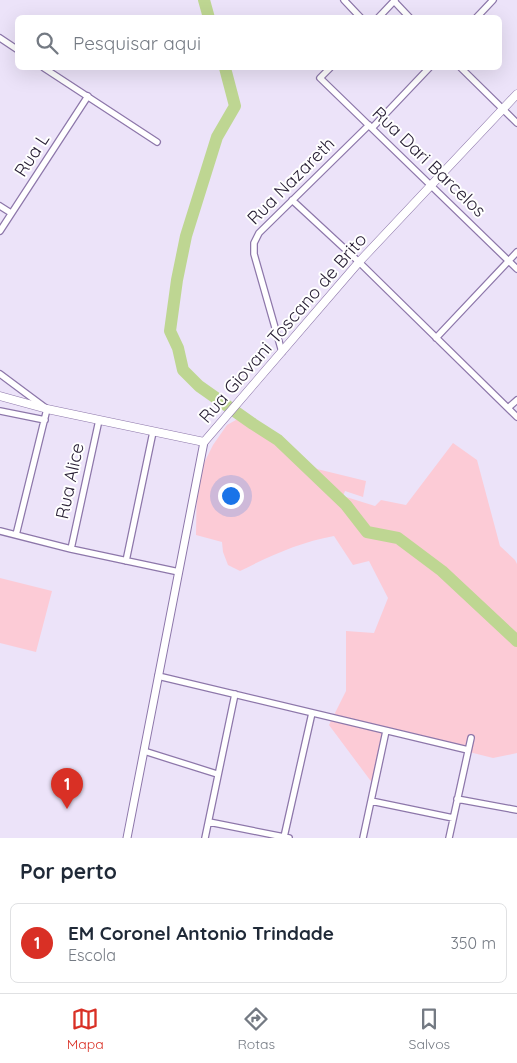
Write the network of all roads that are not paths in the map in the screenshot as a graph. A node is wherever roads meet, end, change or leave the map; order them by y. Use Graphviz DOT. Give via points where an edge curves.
graph roads {
  1 [pos="344,0"];
  2 [pos="493,0"];
  3 [pos="395,1"];
  4 [pos="358,15"];
  5 [pos="381,15"];
  6 [pos="407,15"];
  7 [pos="479,15"];
  8 [pos="0,38"];
  9 [pos="15,48"];
  10 [pos="47,70"];
  11 [pos="328,70"];
  12 [pos="427,70"];
  13 [pos="463,70"];
  14 [pos="517,94"];
  15 [pos="88,96"];
  16 [pos="502,109"];
  17 [pos="517,123"];
  18 [pos="370,126"];
  19 [pos="157,142"];
  20 [pos="430,184"];
  21 [pos="292,200"];
  22 [pos="0,206"];
  23 [pos="12,214"];
  24 [pos="0,231"];
  25 [pos="517,252"];
  26 [pos="509,261"];
  27 [pos="359,262"];
  28 [pos="517,269"];
  29 [pos="436,338"];
  30 [pos="282,352"];
  31 [pos="0,374"];
  32 [pos="0,396"];
  33 [pos="517,400"];
  34 [pos="508,408"];
  35 [pos="48,409"];
  36 [pos="0,410"];
  37 [pos="517,417"];
  38 [pos="45,420"];
  39 [pos="99,420"];
  40 [pos="153,432"];
  41 [pos="204,442"];
  42 [pos="0,531"];
  43 [pos="16,535"];
  44 [pos="71,549"];
  45 [pos="126,561"];
  46 [pos="179,572"];
  47 [pos="158,676"];
  48 [pos="235,694"];
  49 [pos="312,713"];
  50 [pos="386,730"];
  51 [pos="471,738"];
  52 [pos="468,750"];
  53 [pos="144,751"];
  54 [pos="217,774"];
  55 [pos="457,799"];
  56 [pos="371,801"];
  57 [pos="517,810"];
  58 [pos="453,818"];
  59 [pos="208,822"];
  60 [pos="127,838"];
  61 [pos="205,838"];
  62 [pos="287,838"];
  63 [pos="363,838"];
  64 [pos="449,838"];
  1 -- 4 [label="street"];
  2 -- 7 [label="street"];
  3 -- 5 [label="street"];
  3 -- 6 [label="street"];
  8 -- 9 [label="street"];
  10 -- 15 [label="street"];
  11 -- 18 [label="street, Rua Dari Barcelos" via="320,78"];
  12 -- 18 [label="street, Rua Nazareth"];
  13 -- 16 [label="street"];
  14 -- 16 [label="main road, Rua Giovani Toscano de Brito"];
  15 -- 19 [label="street"];
  15 -- 23 [label="street, Rua L"];
  16 -- 17 [label="street"];
  16 -- 20 [label="main road, Rua Giovani Toscano de Brito"];
  18 -- 20 [label="street, Rua Dari Barcelos"];
  18 -- 21 [label="street, Rua Nazareth"];
  20 -- 26 [label="street, Rua Dari Barcelos"];
  20 -- 27 [label="main road, Rua Giovani Toscano de Brito"];
  21 -- 27 [label="street"];
  21 -- 30 [label="street, Rua Nazareth" via="259,232 254,242 254,254"];
  22 -- 23 [label="street"];
  23 -- 24 [label="street, Rua L"];
  25 -- 26 [label="street"];
  26 -- 28 [label="street, Rua Dari Barcelos"];
  26 -- 29 [label="street"];
  27 -- 29 [label="street"];
  27 -- 30 [label="main road, Rua Giovani Toscano de Brito"];
  29 -- 34 [label="street"];
  30 -- 41 [label="main road, Rua Giovani Toscano de Brito"];
  31 -- 35 [label="street"];
  32 -- 35 [label="main road"];
  33 -- 34 [label="street"];
  34 -- 37 [label="street"];
  35 -- 38 [label="street"];
  35 -- 39 [label="main road"];
  36 -- 38 [label="street"];
  38 -- 43 [label="street"];
  39 -- 40 [label="main road"];
  39 -- 44 [label="street, Rua Alice"];
  40 -- 41 [label="main road"];
  40 -- 45 [label="street"];
  41 -- 46 [label="street, Rua Giovani Toscano de Brito"];
  42 -- 43 [label="street"];
  43 -- 44 [label="street"];
  44 -- 45 [label="street"];
  45 -- 46 [label="street"];
  46 -- 47 [label="street, Rua Giovani Toscano de Brito"];
  47 -- 48 [label="street"];
  47 -- 53 [label="street, Rua Giovani Toscano de Brito"];
  48 -- 49 [label="street"];
  48 -- 54 [label="street"];
  49 -- 50 [label="street"];
  49 -- 62 [label="street"];
  50 -- 52 [label="street"];
  50 -- 56 [label="street"];
  51 -- 52 [label="street"];
  52 -- 55 [label="street"];
  53 -- 54 [label="street"];
  53 -- 60 [label="street, Rua Giovani Toscano de Brito"];
  54 -- 59 [label="street"];
  55 -- 57 [label="street"];
  55 -- 58 [label="street"];
  56 -- 58 [label="street"];
  56 -- 63 [label="street"];
  58 -- 64 [label="street"];
  59 -- 61 [label="street"];
  59 -- 62 [label="street"];
}
